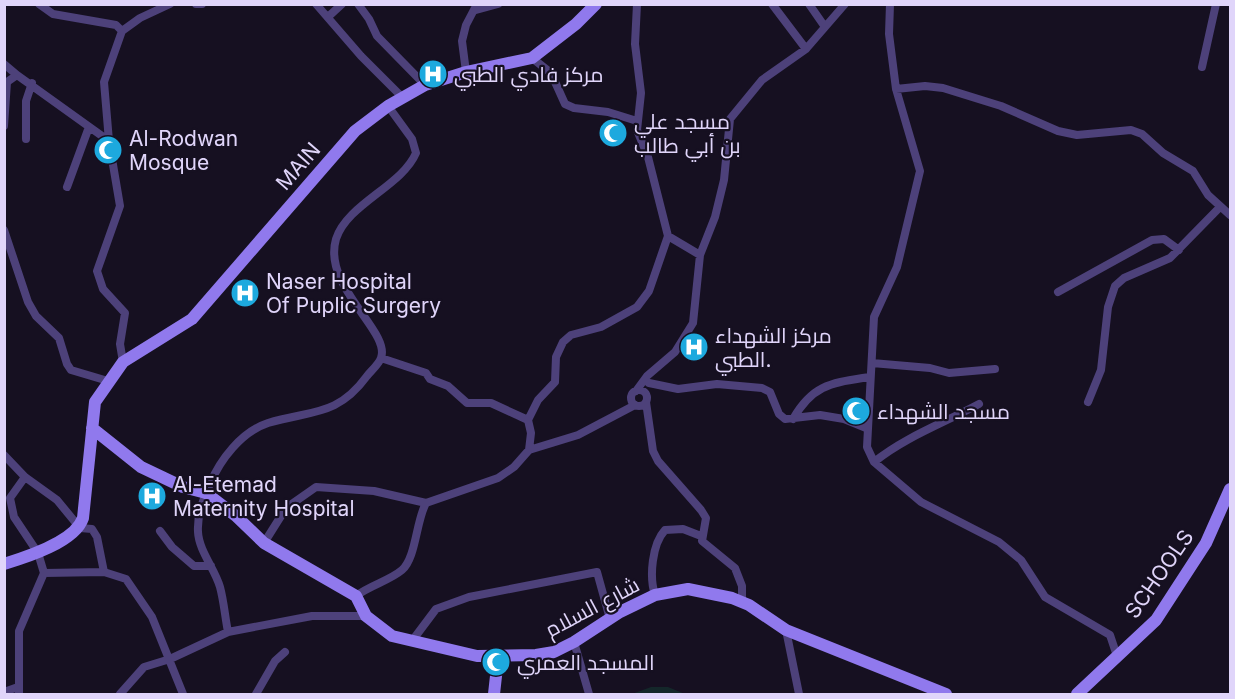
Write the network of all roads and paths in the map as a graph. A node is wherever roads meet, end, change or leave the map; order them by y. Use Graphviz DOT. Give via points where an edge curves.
graph roads {
  1 [pos="39,4"];
  2 [pos="170,4"];
  3 [pos="196,4"];
  4 [pos="202,4"];
  5 [pos="316,4"];
  6 [pos="342,4"];
  7 [pos="358,4"];
  8 [pos="498,4"];
  9 [pos="596,4"];
  10 [pos="637,4"];
  11 [pos="772,4"];
  12 [pos="809,4"];
  13 [pos="844,4"];
  14 [pos="890,4"];
  15 [pos="1216,4"];
  16 [pos="476,7"];
  17 [pos="329,16"];
  18 [pos="825,27"];
  19 [pos="123,31"];
  20 [pos="806,49"];
  21 [pos="532,58"];
  22 [pos="4,64"];
  23 [pos="1202,67"];
  24 [pos="466,72"];
  25 [pos="17,75"];
  26 [pos="32,83"];
  27 [pos="425,85"];
  28 [pos="896,89"];
  29 [pos="403,98"];
  30 [pos="388,106"];
  31 [pos="638,121"];
  32 [pos="4,126"];
  33 [pos="89,127"];
  34 [pos="26,139"];
  35 [pos="109,141"];
  36 [pos="68,187"];
  37 [pos="1220,207"];
  38 [pos="1230,215"];
  39 [pos="4,230"];
  40 [pos="668,236"];
  41 [pos="1179,250"];
  42 [pos="700,255"];
  43 [pos="1058,292"];
  44 [pos="381,358"];
  45 [pos="123,363"];
  46 [pos="663,363"];
  47 [pos="872,363"];
  48 [pos="994,369"];
  49 [pos="869,377"];
  50 [pos="108,381"];
  51 [pos="649,383"];
  52 [pos="638,399"];
  53 [pos="1088,402"];
  54 [pos="979,404"];
  55 [pos="793,419"];
  56 [pos="528,420"];
  57 [pos="92,428"];
  58 [pos="866,428"];
  59 [pos="529,450"];
  60 [pos="4,455"];
  61 [pos="874,462"];
  62 [pos="25,477"];
  63 [pos="1230,489"];
  64 [pos="206,494"];
  65 [pos="426,503"];
  66 [pos="80,528"];
  67 [pos="160,531"];
  68 [pos="701,536"];
  69 [pos="264,543"];
  70 [pos="38,553"];
  71 [pos="4,564"];
  72 [pos="211,566"];
  73 [pos="104,572"];
  74 [pos="44,573"];
  75 [pos="655,595"];
  76 [pos="356,597"];
  77 [pos="741,602"];
  78 [pos="366,616"];
  79 [pos="610,619"];
  80 [pos="786,630"];
  81 [pos="228,632"];
  82 [pos="412,641"];
  83 [pos="574,642"];
  84 [pos="285,652"];
  85 [pos="1117,656"];
  86 [pos="498,658"];
  87 [pos="170,659"];
  88 [pos="19,691"];
  89 [pos="4,692"];
  90 [pos="120,694"];
  91 [pos="183,694"];
  92 [pos="256,694"];
  93 [pos="494,694"];
  94 [pos="589,694"];
  95 [pos="799,694"];
  96 [pos="946,694"];
  97 [pos="1077,694"];
  1 -- 19 [label="street" via="53,14 116,25"];
  2 -- 19 [label="street"];
  3 -- 4 [label="street"];
  5 -- 17 [label="street"];
  6 -- 17 [label="street"];
  7 -- 27 [label="street" via="377,36"];
  8 -- 16 [label="street"];
  9 -- 21 [label="street, MAIN"];
  10 -- 31 [label="street" via="635,44 641,93"];
  11 -- 20 [label="street"];
  12 -- 18 [label="street"];
  13 -- 18 [label="street"];
  14 -- 28 [label="street" via="889,33"];
  15 -- 23 [label="street"];
  16 -- 24 [label="street" via="462,41"];
  17 -- 29 [label="street" via="361,56"];
  18 -- 20 [label="street"];
  19 -- 35 [label="street" via="104,82"];
  20 -- 42 [label="street" via="762,80 730,119 724,180"];
  21 -- 24 [label="street, MAIN"];
  21 -- 31 [label="street" via="551,73 565,104"];
  22 -- 25 [label="street"];
  24 -- 27 [label="street, MAIN"];
  25 -- 26 [label="street"];
  25 -- 32 [label="street" via="7,81"];
  26 -- 33 [label="street"];
  26 -- 34 [label="street" via="26,101"];
  27 -- 29 [label="street, MAIN"];
  28 -- 37 [label="street" via="943,88 992,102 1058,131 1077,135 1131,130 1142,134 1163,153 1193,171"];
  28 -- 47 [label="street" via="918,162 919,180 897,267 874,317"];
  29 -- 30 [label="street, MAIN"];
  30 -- 44 [label="street" via="412,139 416,153 341,227 334,256 337,274 381,347"];
  30 -- 45 [label="street, MAIN" via="355,131 192,319"];
  31 -- 40 [label="street" via="638,134 648,157"];
  33 -- 35 [label="street"];
  33 -- 36 [label="street"];
  35 -- 45 [label="street" via="120,206 98,271 103,289 125,313 120,345"];
  37 -- 38 [label="street"];
  37 -- 41 [label="street"];
  39 -- 50 [label="street" via="28,302 36,316 59,338 71,370"];
  40 -- 42 [label="street"];
  40 -- 56 [label="street" via="648,291 637,307 601,327 571,334 563,342 556,357 555,382 538,400"];
  41 -- 43 [label="street" via="1164,239 1152,240"];
  41 -- 53 [label="street" via="1162,264 1124,278 1115,286 1108,307 1101,370"];
  42 -- 46 [label="street" via="693,323"];
  44 -- 56 [label="street" via="426,373 467,403 491,403"];
  44 -- 64 [label="street" via="347,399 248,432 217,467"];
  45 -- 50 [label="street, MAIN"];
  46 -- 51 [label="street"];
  46 -- 52 [label="street" via="647,376"];
  47 -- 48 [label="street" via="949,373"];
  47 -- 49 [label="street"];
  49 -- 55 [label="street" via="815,389"];
  49 -- 58 [label="street"];
  50 -- 57 [label="street, MAIN" via="95,402"];
  51 -- 52 [label="street"];
  51 -- 55 [label="street" via="689,390 717,384 762,388 770,393 779,414"];
  52 -- 59 [label="street" via="578,435"];
  52 -- 68 [label="street" via="647,417 658,461 706,518"];
  54 -- 61 [label="street" via="918,433"];
  55 -- 58 [label="street" via="820,415"];
  56 -- 59 [label="street"];
  57 -- 64 [label="street" via="141,467"];
  57 -- 66 [label="street, MAIN"];
  58 -- 61 [label="street" via="867,447"];
  59 -- 65 [label="street" via="498,478"];
  60 -- 62 [label="street"];
  61 -- 85 [label="street" via="921,502 999,542 1021,560 1045,597 1110,635"];
  62 -- 66 [label="street" via="57,500"];
  62 -- 70 [label="street" via="10,498 14,517"];
  63 -- 85 [label="street, SCHOOLS" via="1206,543 1156,620"];
  64 -- 69 [label="street"];
  64 -- 72 [label="street" via="198,535"];
  65 -- 69 [label="street" via="374,491 316,487 286,508"];
  65 -- 76 [label="street" via="418,517 412,554 403,569"];
  66 -- 70 [label="street"];
  66 -- 73 [label="street" via="92,530 97,537"];
  67 -- 72 [label="street" via="194,567"];
  68 -- 75 [label="street" via="683,529 661,534 651,565"];
  68 -- 77 [label="street" via="705,546 725,558 740,575"];
  69 -- 76 [label="street"];
  70 -- 71 [label="street"];
  70 -- 74 [label="street"];
  72 -- 81 [label="street" via="220,586"];
  73 -- 74 [label="street"];
  73 -- 87 [label="street" via="126,579 152,617"];
  74 -- 88 [label="street" via="20,631"];
  75 -- 77 [label="street, شارع السلام" via="688,589"];
  75 -- 79 [label="street, شارع السلام"];
  76 -- 78 [label="street, شارع السلام"];
  77 -- 80 [label="street, شارع السلام"];
  78 -- 81 [label="street" via="312,616"];
  78 -- 82 [label="street, شارع السلام" via="392,636"];
  79 -- 82 [label="street" via="597,572 469,597 436,609"];
  79 -- 83 [label="street, شارع السلام"];
  80 -- 95 [label="street"];
  80 -- 96 [label="street, شارع السلام"];
  81 -- 87 [label="street"];
  82 -- 86 [label="street, شارع السلام"];
  83 -- 86 [label="street, شارع السلام" via="554,652"];
  83 -- 94 [label="street"];
  84 -- 92 [label="street" via="275,661"];
  85 -- 97 [label="street, SCHOOLS"];
  86 -- 93 [label="street"];
  87 -- 90 [label="street" via="144,667"];
  87 -- 91 [label="street"];
  88 -- 89 [label="street"];
}
